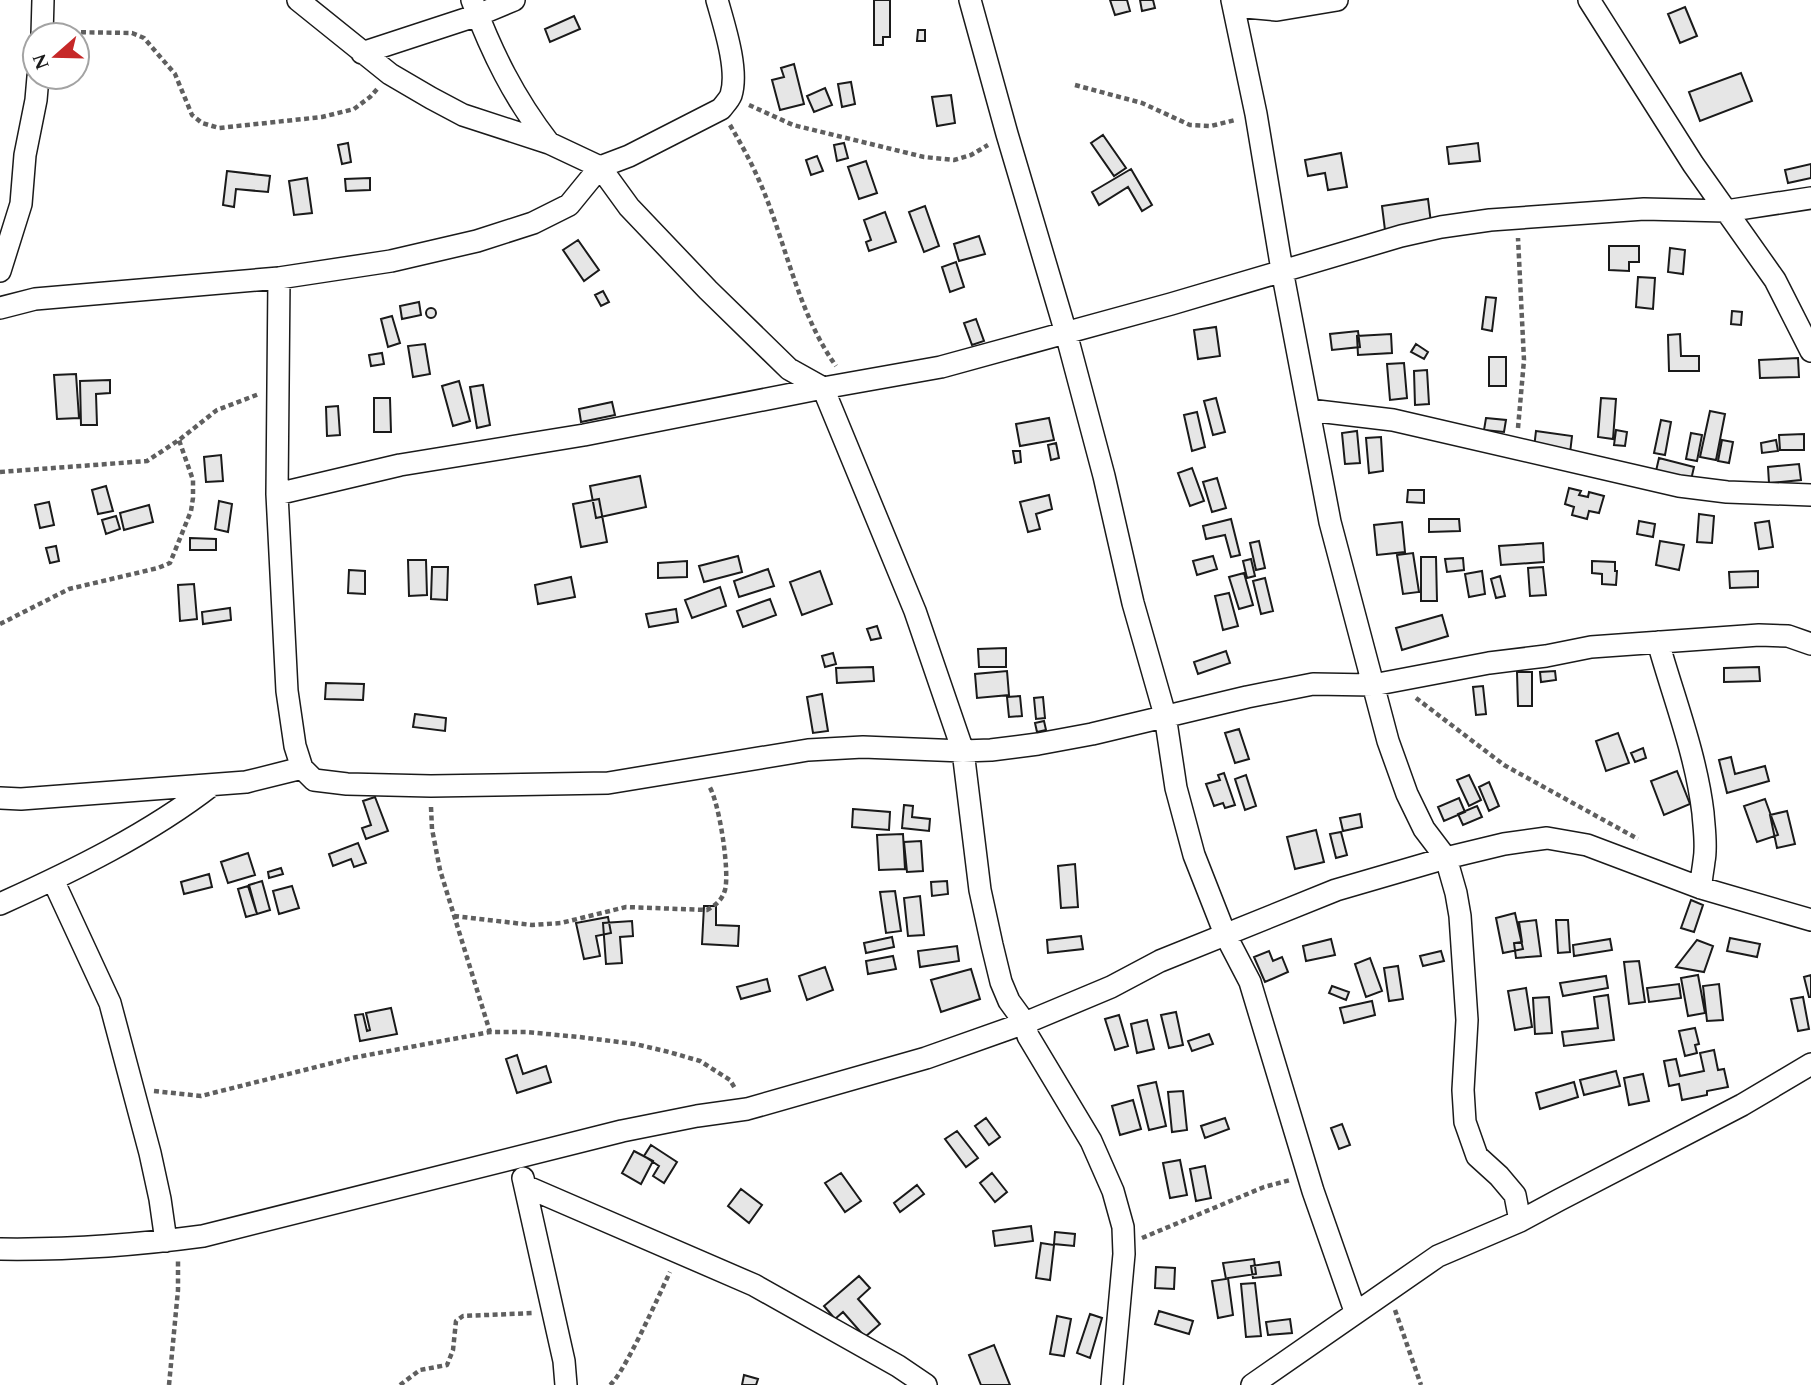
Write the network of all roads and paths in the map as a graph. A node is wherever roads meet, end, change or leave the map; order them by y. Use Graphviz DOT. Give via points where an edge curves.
graph roads {
  1 [pos="43,0"];
  2 [pos="298,0"];
  3 [pos="514,0"];
  4 [pos="718,0"];
  5 [pos="971,0"];
  6 [pos="1337,0"];
  7 [pos="1589,0"];
  8 [pos="1233,3"];
  9 [pos="475,8"];
  10 [pos="42,21"];
  11 [pos="91,34"];
  12 [pos="362,53"];
  13 [pos="390,74"];
  14 [pos="1076,85"];
  15 [pos="37,91"];
  16 [pos="726,103"];
  17 [pos="1256,114"];
  18 [pos="1007,134"];
  19 [pos="549,143"];
  20 [pos="600,167"];
  21 [pos="1811,198"];
  22 [pos="1726,211"];
  23 [pos="1517,218"];
  24 [pos="1282,270"];
  25 [pos="0,271"];
  26 [pos="279,278"];
  27 [pos="0,307"];
  28 [pos="1066,333"];
  29 [pos="1811,351"];
  30 [pos="868,379"];
  31 [pos="278,387"];
  32 [pos="823,388"];
  33 [pos="1309,410"];
  34 [pos="179,440"];
  35 [pos="1517,450"];
  36 [pos="0,472"];
  37 [pos="277,494"];
  38 [pos="1811,495"];
  39 [pos="0,624"];
  40 [pos="1658,642"];
  41 [pos="1811,644"];
  42 [pos="1383,683"];
  43 [pos="1165,715"];
  44 [pos="963,751"];
  45 [pos="302,768"];
  46 [pos="694,769"];
  47 [pos="212,785"];
  48 [pos="431,786"];
  49 [pos="0,798"];
  50 [pos="1644,842"];
  51 [pos="1446,858"];
  52 [pos="52,880"];
  53 [pos="1701,888"];
  54 [pos="0,904"];
  55 [pos="454,916"];
  56 [pos="1811,920"];
  57 [pos="1225,934"];
  58 [pos="1025,1024"];
  59 [pos="490,1032"];
  60 [pos="1811,1064"];
  61 [pos="132,1083"];
  62 [pos="747,1109"];
  63 [pos="521,1158"];
  64 [pos="525,1186"];
  65 [pos="1313,1191"];
  66 [pos="1520,1221"];
  67 [pos="171,1240"];
  68 [pos="1124,1245"];
  69 [pos="0,1250"];
  70 [pos="679,1253"];
  71 [pos="1387,1290"];
  72 [pos="553,1311"];
  73 [pos="1355,1311"];
  74 [pos="169,1385"];
  75 [pos="400,1385"];
  76 [pos="566,1385"];
  77 [pos="610,1385"];
  78 [pos="926,1385"];
  79 [pos="1112,1385"];
  80 [pos="1252,1385"];
  81 [pos="1421,1385"];
  1 -- 10 [label="street"];
  2 -- 12 [label="street"];
  3 -- 9 [label="street"];
  4 -- 16 [label="street" via="732,69"];
  5 -- 18 [label="street"];
  6 -- 8 [label="street" via="1277,10"];
  7 -- 22 [label="street"];
  8 -- 17 [label="street"];
  9 -- 12 [label="street"];
  9 -- 19 [label="street" via="508,84"];
  11 -- 13 [label="path" via="132,33 144,38 175,74 192,115 219,128 354,109"];
  12 -- 13 [label="street"];
  13 -- 19 [label="street" via="463,115"];
  14 -- 17 [label="path" via="1142,103 1190,125 1211,126"];
  15 -- 25 [label="street" via="21,204"];
  16 -- 18 [label="path" via="793,125 924,157 954,160"];
  16 -- 20 [label="street"];
  16 -- 30 [label="path" via="823,348 839,370"];
  17 -- 24 [label="street"];
  18 -- 28 [label="street"];
  19 -- 20 [label="street"];
  20 -- 26 [label="street" via="569,205 533,223 391,261"];
  20 -- 32 [label="street" via="629,207 708,290 789,369"];
  21 -- 22 [label="street"];
  22 -- 23 [label="street" via="1644,209"];
  22 -- 29 [label="street" via="1775,280"];
  23 -- 24 [label="street" via="1401,236"];
  23 -- 35 [label="path" via="1524,360"];
  24 -- 28 [label="street"];
  24 -- 33 [label="street"];
  26 -- 27 [label="street" via="35,299"];
  26 -- 31 [label="street"];
  28 -- 30 [label="street" via="941,367"];
  28 -- 43 [label="street"];
  30 -- 32 [label="street"];
  31 -- 34 [label="path" via="217,410"];
  31 -- 37 [label="street"];
  32 -- 37 [label="street" via="400,465"];
  32 -- 44 [label="street" via="915,611"];
  33 -- 35 [label="street" via="1392,420"];
  33 -- 42 [label="street" via="1330,522"];
  34 -- 36 [label="path" via="147,461"];
  34 -- 39 [label="path" via="193,480 193,498 170,564 69,589"];
  35 -- 38 [label="street" via="1679,486"];
  37 -- 45 [label="street" via="287,691"];
  40 -- 41 [label="street" via="1759,635 1788,636"];
  40 -- 42 [label="street" via="1591,647"];
  40 -- 53 [label="street" via="1696,773 1705,844"];
  42 -- 43 [label="street" via="1313,684"];
  42 -- 50 [label="path" via="1504,765"];
  42 -- 51 [label="street" via="1388,741 1424,829"];
  43 -- 44 [label="street" via="1038,744"];
  43 -- 57 [label="street" via="1176,788"];
  44 -- 46 [label="street" via="808,750"];
  44 -- 58 [label="street" via="980,890 992,945 1001,982"];
  45 -- 47 [label="street"];
  45 -- 48 [label="street" via="314,780"];
  46 -- 48 [label="street" via="608,783"];
  46 -- 55 [label="path" via="714,795 726,867 725,889 718,903 707,910 626,907 532,925"];
  47 -- 49 [label="street"];
  47 -- 52 [label="street" via="176,813"];
  48 -- 55 [label="path" via="432,829"];
  51 -- 53 [label="street" via="1547,838 1587,845"];
  51 -- 57 [label="street" via="1336,890"];
  51 -- 66 [label="street" via="1460,916 1467,1020 1465,1122 1477,1156 1515,1195"];
  52 -- 54 [label="street"];
  52 -- 61 [label="street" via="110,1003"];
  53 -- 56 [label="street"];
  55 -- 59 [label="path"];
  57 -- 58 [label="street"];
  57 -- 65 [label="street" via="1250,982"];
  58 -- 62 [label="street" via="926,1058"];
  58 -- 68 [label="street" via="1091,1141 1113,1191"];
  59 -- 61 [label="path" via="352,1058 201,1096 163,1093"];
  59 -- 62 [label="path" via="635,1044 700,1061 730,1080"];
  60 -- 66 [label="street"];
  61 -- 67 [label="street"];
  62 -- 63 [label="street" via="622,1131"];
  63 -- 64 [label="street"];
  63 -- 67 [label="street" via="231,1230"];
  64 -- 70 [label="street"];
  64 -- 72 [label="street"];
  65 -- 68 [label="path" via="1288,1179"];
  65 -- 73 [label="street"];
  66 -- 71 [label="street" via="1438,1256"];
  67 -- 69 [label="street"];
  67 -- 74 [label="path" via="178,1290"];
  68 -- 79 [label="street"];
  70 -- 77 [label="path"];
  70 -- 78 [label="street" via="754,1285"];
  71 -- 73 [label="street"];
  71 -- 81 [label="path"];
  72 -- 75 [label="path" via="463,1316 456,1321 447,1365 419,1370"];
  72 -- 76 [label="street"];
  73 -- 80 [label="street"];
}
